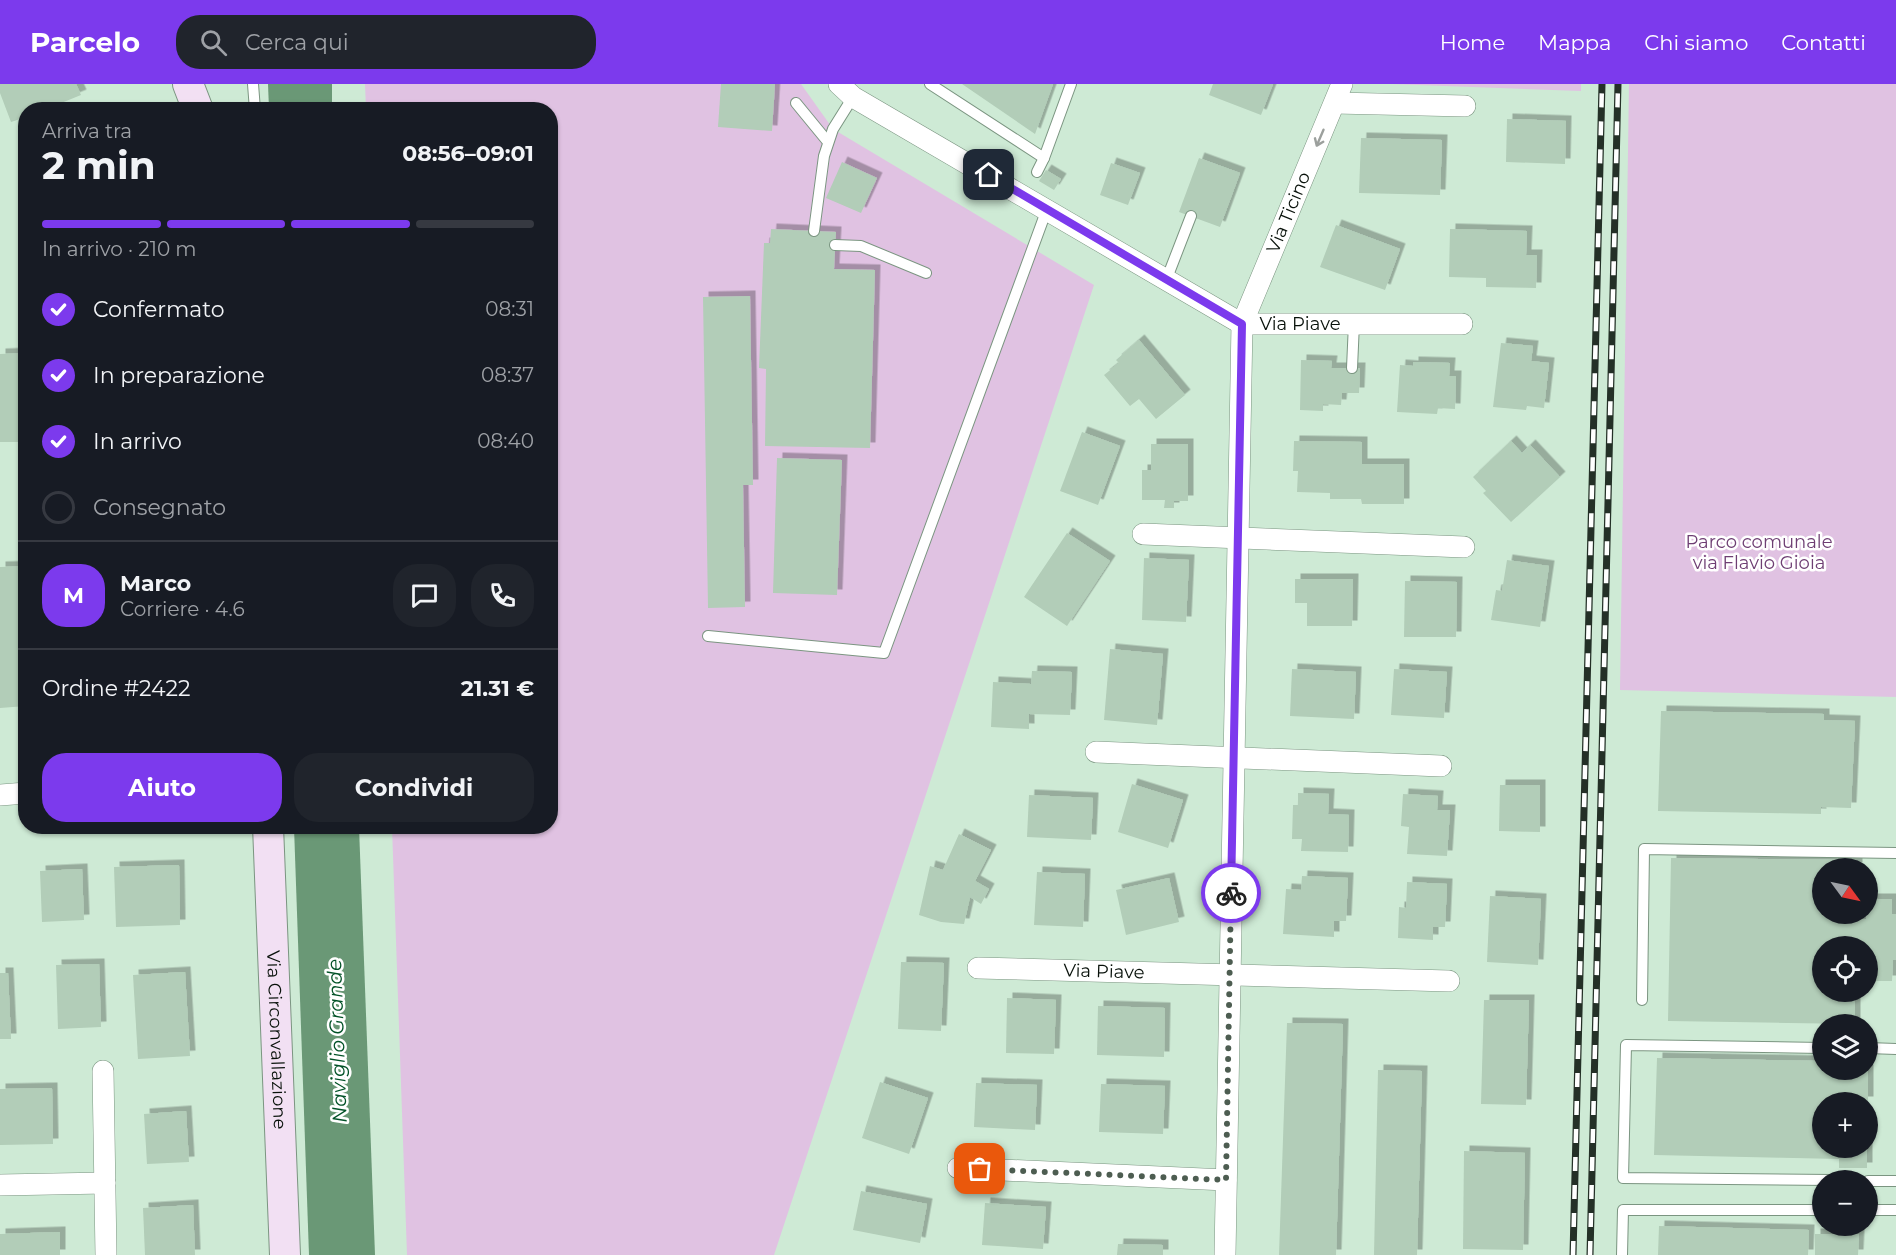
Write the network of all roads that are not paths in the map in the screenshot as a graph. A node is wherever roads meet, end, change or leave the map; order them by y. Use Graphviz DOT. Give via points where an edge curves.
graph roads {
  1 [pos="188,84"];
  2 [pos="252,84"];
  3 [pos="930,84"];
  4 [pos="1071,84"];
  5 [pos="846,90"];
  6 [pos="1339,93"];
  7 [pos="195,102"];
  8 [pos="254,102"];
  9 [pos="796,103"];
  10 [pos="1465,106"];
  11 [pos="828,142"];
  12 [pos="1044,158"];
  13 [pos="1037,172"];
  14 [pos="1047,209"];
  15 [pos="1191,216"];
  16 [pos="814,231"];
  17 [pos="836,245"];
  18 [pos="926,273"];
  19 [pos="1167,278"];
  20 [pos="1354,323"];
  21 [pos="1242,324"];
  22 [pos="1462,324"];
  23 [pos="1352,368"];
  24 [pos="1143,534"];
  25 [pos="1238,536"];
  26 [pos="1464,547"];
  27 [pos="708,636"];
  28 [pos="1096,752"];
  29 [pos="1234,759"];
  30 [pos="1441,766"];
  31 [pos="18,794"];
  32 [pos="0,795"];
  33 [pos="265,834"];
  34 [pos="1896,853"];
  35 [pos="978,968"];
  36 [pos="1230,975"];
  37 [pos="1449,981"];
  38 [pos="1642,1000"];
  39 [pos="1812,1048"];
  40 [pos="1878,1048"];
  41 [pos="1896,1049"];
  42 [pos="103,1071"];
  43 [pos="958,1168"];
  44 [pos="1226,1180"];
  45 [pos="1812,1180"];
  46 [pos="1878,1181"];
  47 [pos="1896,1181"];
  48 [pos="105,1183"];
  49 [pos="0,1185"];
  50 [pos="1812,1210"];
  51 [pos="1878,1210"];
  52 [pos="1896,1210"];
  53 [pos="106,1255"];
  54 [pos="285,1255"];
  55 [pos="1225,1255"];
  56 [pos="1622,1255"];
  1 -- 7 [label="main road"];
  2 -- 8 [label="lane"];
  3 -- 12 [label="lane"];
  4 -- 12 [label="lane"];
  5 -- 11 [label="lane"];
  5 -- 14 [label="street"];
  6 -- 10 [label="street, Via Ticino"];
  6 -- 21 [label="street, Via Ticino, one-way"];
  9 -- 11 [label="lane"];
  11 -- 16 [label="lane"];
  12 -- 13 [label="lane"];
  14 -- 19 [label="street"];
  14 -- 27 [label="lane" via="884,652"];
  15 -- 19 [label="lane"];
  17 -- 18 [label="lane" via="861,246"];
  19 -- 21 [label="street"];
  20 -- 21 [label="street, Via Piave"];
  20 -- 22 [label="street, Via Piave"];
  20 -- 23 [label="lane"];
  21 -- 25 [label="street, Via Piave"];
  24 -- 25 [label="street"];
  25 -- 26 [label="street"];
  25 -- 29 [label="street, Via Piave"];
  28 -- 29 [label="street"];
  29 -- 30 [label="street"];
  29 -- 36 [label="street, Via Piave"];
  31 -- 32 [label="street"];
  33 -- 54 [label="main road, Via Circonvallazione"];
  34 -- 38 [label="lane" via="1644,849"];
  35 -- 36 [label="street, Via Piave"];
  36 -- 37 [label="street, Via Piave"];
  36 -- 44 [label="street"];
  39 -- 45 [label="lane" via="1626,1046 1623,1178"];
  40 -- 41 [label="lane"];
  42 -- 48 [label="street"];
  43 -- 44 [label="street"];
  44 -- 55 [label="street"];
  46 -- 47 [label="lane"];
  48 -- 49 [label="street"];
  48 -- 53 [label="street"];
  50 -- 56 [label="lane" via="1623,1210"];
  51 -- 52 [label="lane"];
}
